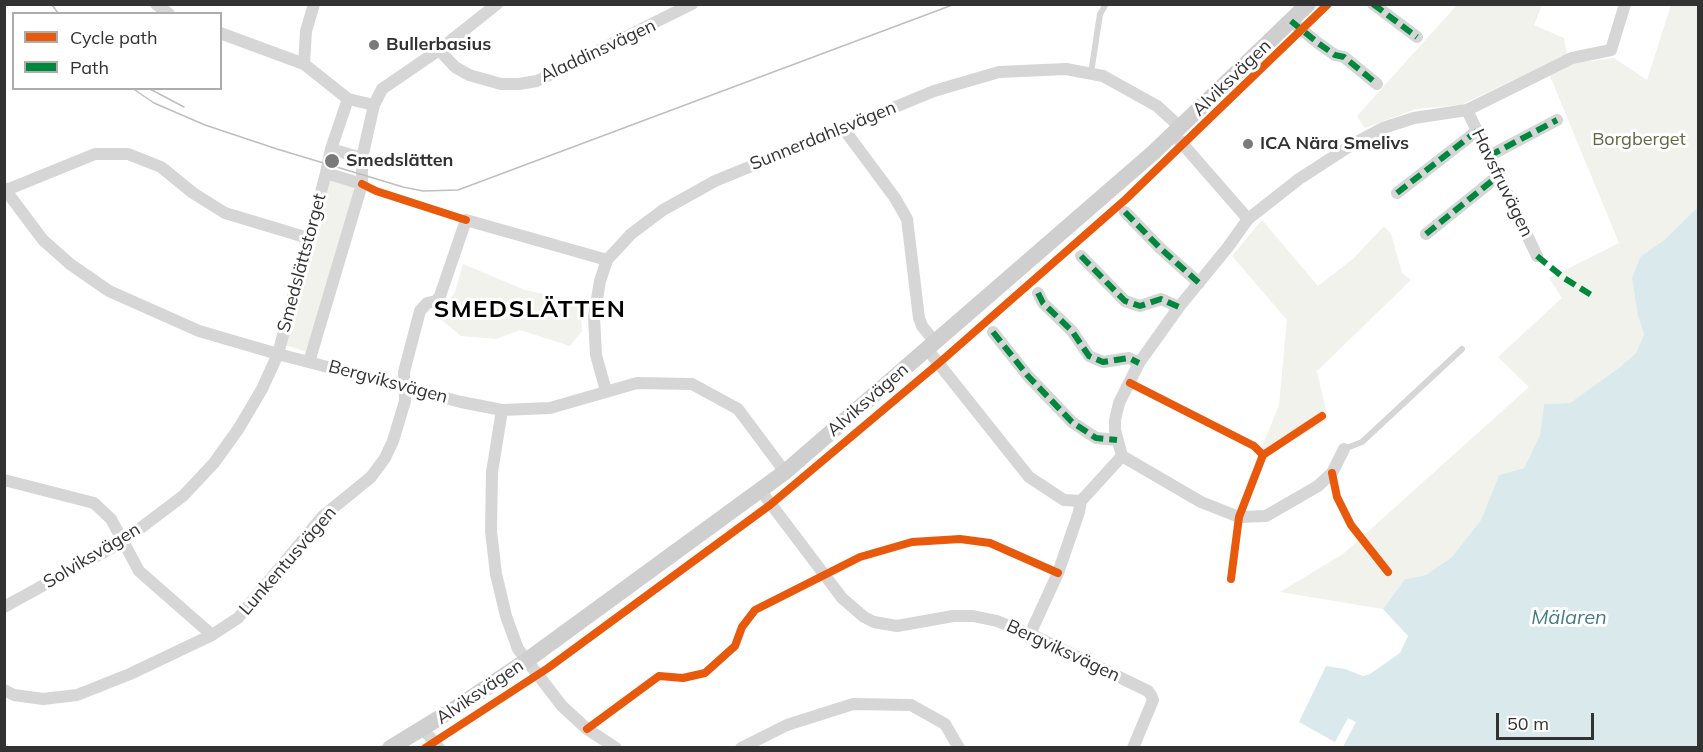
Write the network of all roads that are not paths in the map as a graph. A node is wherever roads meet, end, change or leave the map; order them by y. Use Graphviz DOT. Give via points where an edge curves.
graph roads {
  1 [pos="314,4"];
  2 [pos="497,4"];
  3 [pos="693,4"];
  4 [pos="1106,4"];
  5 [pos="1372,4"];
  6 [pos="1625,4"];
  7 [pos="1308,5"];
  8 [pos="1291,21"];
  9 [pos="222,34"];
  10 [pos="1417,38"];
  11 [pos="439,50"];
  12 [pos="304,64"];
  13 [pos="1090,74"];
  14 [pos="1377,84"];
  15 [pos="348,99"];
  16 [pos="374,105"];
  17 [pos="1467,110"];
  18 [pos="1557,120"];
  19 [pos="843,128"];
  20 [pos="1176,130"];
  21 [pos="1477,131"];
  22 [pos="331,149"];
  23 [pos="1489,156"];
  24 [pos="362,158"];
  25 [pos="326,173"];
  26 [pos="1498,176"];
  27 [pos="362,184"];
  28 [pos="5,190"];
  29 [pos="1397,193"];
  30 [pos="1125,212"];
  31 [pos="1248,219"];
  32 [pos="1426,234"];
  33 [pos="308,238"];
  34 [pos="1081,256"];
  35 [pos="1537,256"];
  36 [pos="607,260"];
  37 [pos="1199,283"];
  38 [pos="1038,293"];
  39 [pos="1179,308"];
  40 [pos="993,332"];
  41 [pos="931,346"];
  42 [pos="1462,349"];
  43 [pos="278,354"];
  44 [pos="309,362"];
  45 [pos="1139,363"];
  46 [pos="406,386"];
  47 [pos="606,390"];
  48 [pos="502,410"];
  49 [pos="1117,440"];
  50 [pos="1344,449"];
  51 [pos="1122,456"];
  52 [pos="785,472"];
  53 [pos="4,480"];
  54 [pos="761,491"];
  55 [pos="1081,501"];
  56 [pos="122,542"];
  57 [pos="4,607"];
  58 [pos="1030,634"];
  59 [pos="212,635"];
  60 [pos="526,661"];
  61 [pos="4,690"];
  62 [pos="423,729"];
  63 [pos="390,747"];
  64 [pos="439,747"];
  65 [pos="616,747"];
  66 [pos="741,747"];
  67 [pos="959,747"];
  68 [pos="1133,747"];
  1 -- 12 [label="street" via="306,31"];
  2 -- 11 [label="street"];
  3 -- 11 [label="street, Aladdinsvägen" via="537,81 501,84 469,75"];
  4 -- 13 [label="lane" via="1100,14"];
  5 -- 10 [label="street"];
  6 -- 17 [label="street" via="1611,50 1572,58"];
  7 -- 8 [label="street, Alviksvägen"];
  8 -- 14 [label="street"];
  8 -- 20 [label="street, Alviksvägen"];
  9 -- 12 [label="street"];
  11 -- 16 [label="street" via="382,89"];
  12 -- 15 [label="street"];
  13 -- 19 [label="street, Sunnerdahlsvägen" via="1066,69 999,72 934,91"];
  13 -- 20 [label="street, Sunnerdahlsvägen" via="1103,76 1157,106"];
  15 -- 16 [label="street"];
  15 -- 22 [label="street, Smedslättstorget"];
  16 -- 24 [label="street, Smedslättstorget"];
  17 -- 21 [label="street, Havsfruvägen"];
  17 -- 31 [label="street" via="1414,117 1383,128 1307,174"];
  18 -- 23 [label="street"];
  19 -- 36 [label="street, Sunnerdahlsvägen" via="715,181 663,210 631,234"];
  19 -- 41 [label="street" via="907,219 919,318"];
  20 -- 31 [label="street, Sunnerdahlsvägen"];
  20 -- 41 [label="street, Alviksvägen"];
  21 -- 23 [label="street, Havsfruvägen"];
  21 -- 29 [label="street"];
  22 -- 24 [label="street"];
  22 -- 25 [label="street, Smedslättstorget"];
  23 -- 26 [label="street, Havsfruvägen"];
  24 -- 27 [label="street, Smedslättstorget"];
  25 -- 27 [label="street, Smedslättstorget"];
  25 -- 33 [label="street, Smedslättstorget"];
  26 -- 32 [label="street"];
  26 -- 35 [label="street, Havsfruvägen"];
  27 -- 44 [label="street, Smedslättstorget"];
  28 -- 33 [label="street" via="95,153 128,153 161,167 225,213"];
  28 -- 43 [label="street, Bergviksvägen" via="43,240 109,291 199,331"];
  30 -- 37 [label="street"];
  31 -- 37 [label="street"];
  33 -- 43 [label="street, Smedslättstorget"];
  34 -- 39 [label="street" via="1125,301 1140,306 1161,299"];
  36 -- 46 [label="street, Lunkentusvägen" via="466,220 440,296 420,310 404,372"];
  36 -- 47 [label="street, Sunnerdahlsvägen" via="594,317 596,355"];
  37 -- 39 [label="street"];
  38 -- 45 [label="street" via="1089,356 1103,362 1129,358"];
  39 -- 45 [label="street"];
  40 -- 49 [label="street" via="1072,422 1096,438"];
  41 -- 52 [label="street, Alviksvägen"];
  41 -- 55 [label="street" via="1029,477 1064,500"];
  42 -- 50 [label="lane" via="1362,442"];
  43 -- 44 [label="street, Bergviksvägen"];
  43 -- 56 [label="street, Solviksvägen" via="239,428 214,463 183,496"];
  44 -- 46 [label="street, Bergviksvägen"];
  45 -- 49 [label="street" via="1119,403"];
  46 -- 48 [label="street, Bergviksvägen"];
  46 -- 59 [label="street, Lunkentusvägen" via="405,401 386,458 371,477 322,517 238,618"];
  47 -- 48 [label="street, Bergviksvägen" via="550,408"];
  47 -- 52 [label="street, Bergviksvägen" via="637,382 692,384 738,410"];
  48 -- 60 [label="street" via="492,472 491,531 506,616"];
  49 -- 51 [label="street"];
  50 -- 51 [label="street" via="1332,473 1318,486 1266,516 1239,517 1201,502"];
  51 -- 55 [label="street"];
  52 -- 54 [label="street, Alviksvägen"];
  53 -- 56 [label="street" via="94,503 111,519"];
  54 -- 58 [label="street, Bergviksvägen" via="842,598 864,617 897,626 973,616"];
  54 -- 60 [label="street, Alviksvägen"];
  55 -- 58 [label="street" via="1058,573"];
  56 -- 57 [label="street, Solviksvägen"];
  56 -- 59 [label="street" via="139,571"];
  58 -- 68 [label="street, Bergviksvägen" via="1152,694"];
  59 -- 61 [label="street, Lunkentusvägen" via="77,695 43,699"];
  60 -- 62 [label="street, Alviksvägen"];
  60 -- 65 [label="street" via="562,706 587,729"];
  62 -- 63 [label="street, Alviksvägen"];
  62 -- 64 [label="street"];
  66 -- 67 [label="street" via="787,725 853,704 911,705 945,724"];
}
